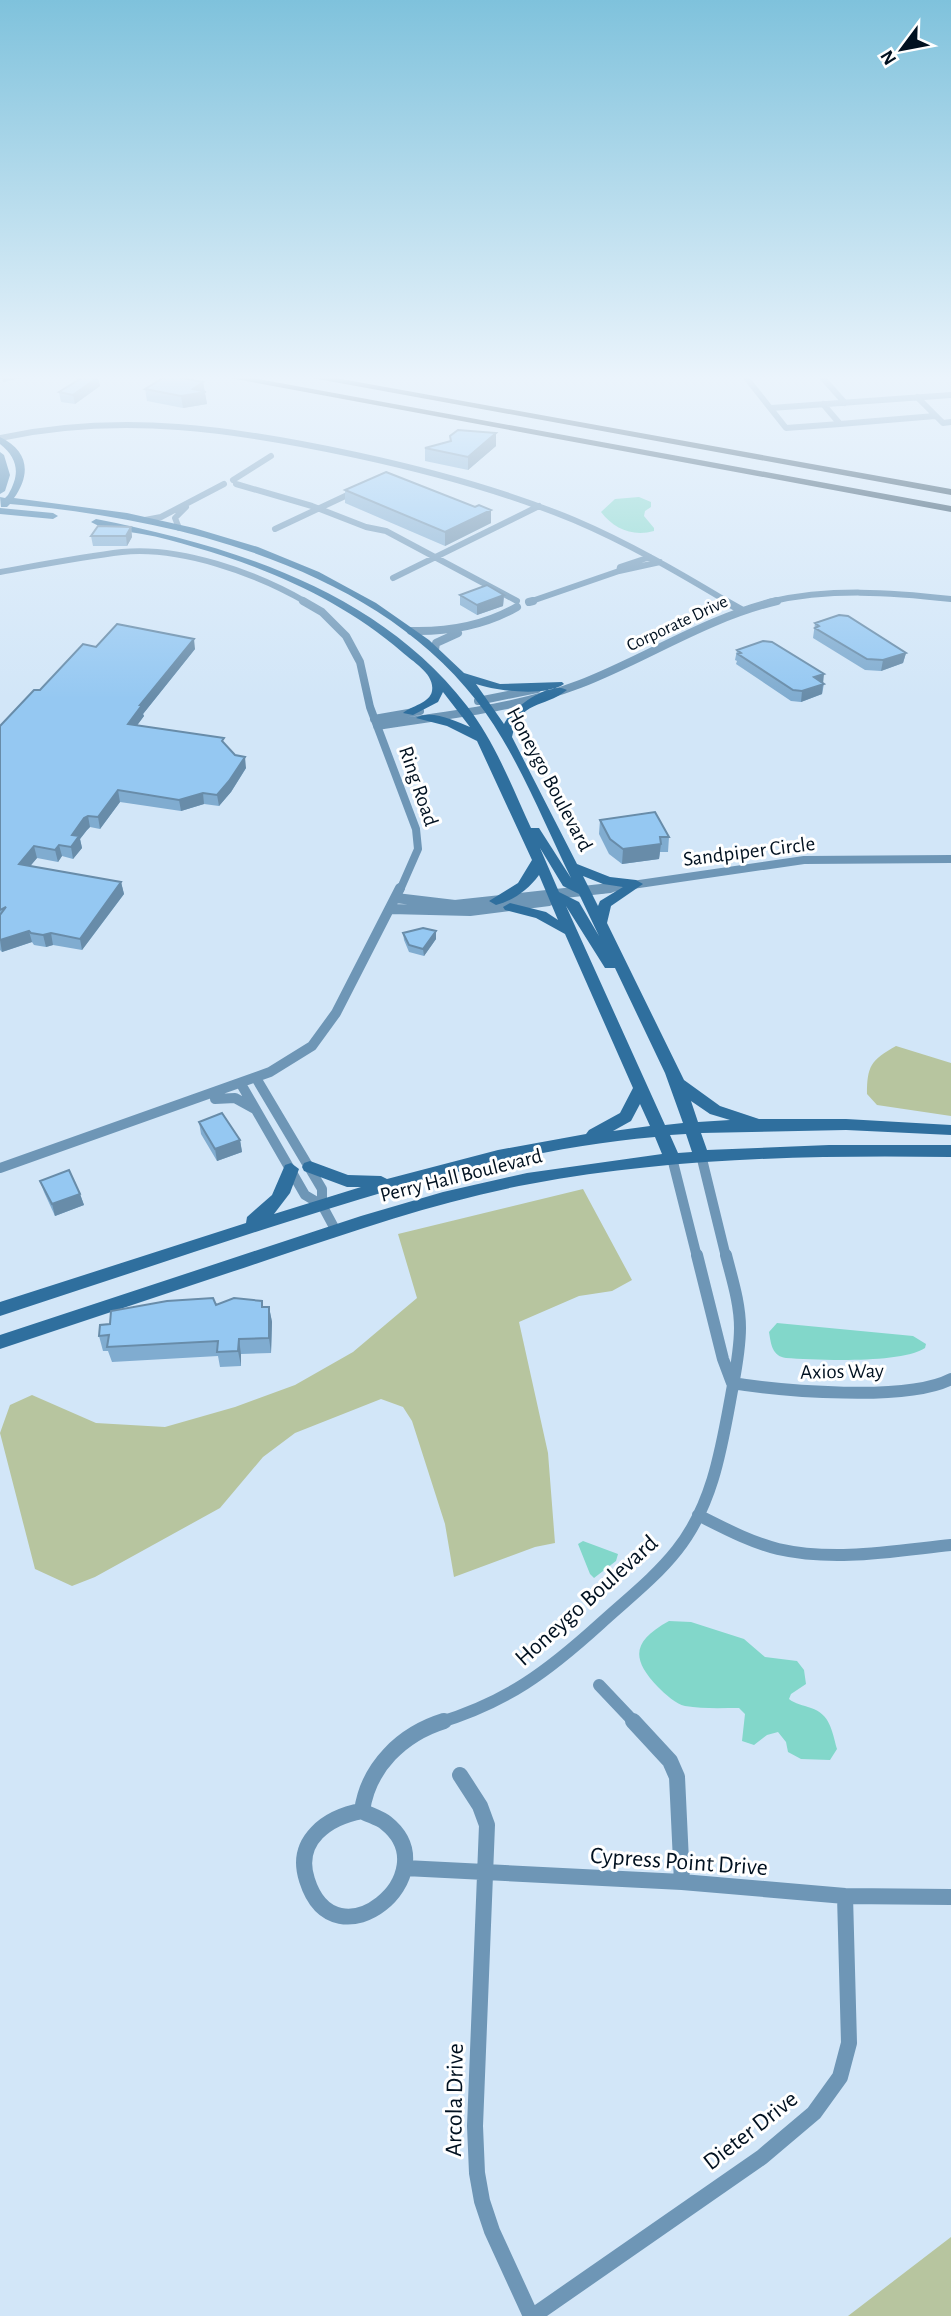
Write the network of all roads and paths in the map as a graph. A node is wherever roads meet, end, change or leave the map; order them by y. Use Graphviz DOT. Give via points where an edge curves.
graph roads {
  1 [pos="18,483"];
  2 [pos="22,483"];
  3 [pos="229,483"];
  4 [pos="238,483"];
  5 [pos="472,483"];
  6 [pos="809,483"];
  7 [pos="858,483"];
  8 [pos="901,483"];
  9 [pos="363,488"];
  10 [pos="951,492"];
  11 [pos="951,500"];
  12 [pos="1,505"];
  13 [pos="185,505"];
  14 [pos="539,506"];
  15 [pos="72,508"];
  16 [pos="320,508"];
  17 [pos="951,509"];
  18 [pos="85,510"];
  19 [pos="28,514"];
  20 [pos="0,519"];
  21 [pos="145,520"];
  22 [pos="179,528"];
  23 [pos="275,529"];
  24 [pos="650,556"];
  25 [pos="437,557"];
  26 [pos="660,562"];
  27 [pos="0,570"];
  28 [pos="619,571"];
  29 [pos="322,578"];
  30 [pos="393,578"];
  31 [pos="294,581"];
  32 [pos="951,599"];
  33 [pos="517,604"];
  34 [pos="741,610"];
  35 [pos="466,627"];
  36 [pos="411,631"];
  37 [pos="405,650"];
  38 [pos="435,650"];
  39 [pos="455,671"];
  40 [pos="436,679"];
  41 [pos="560,687"];
  42 [pos="474,706"];
  43 [pos="409,713"];
  44 [pos="422,718"];
  45 [pos="376,722"];
  46 [pos="506,738"];
  47 [pos="483,742"];
  48 [pos="526,776"];
  49 [pos="502,779"];
  50 [pos="539,859"];
  51 [pos="951,859"];
  52 [pos="573,867"];
  53 [pos="636,884"];
  54 [pos="586,892"];
  55 [pos="557,897"];
  56 [pos="396,898"];
  57 [pos="496,901"];
  58 [pos="510,907"];
  59 [pos="390,909"];
  60 [pos="600,923"];
  61 [pos="570,932"];
  62 [pos="634,994"];
  63 [pos="256,1078"];
  64 [pos="677,1083"];
  65 [pos="241,1084"];
  66 [pos="641,1087"];
  67 [pos="188,1103"];
  68 [pos="258,1111"];
  69 [pos="765,1126"];
  70 [pos="691,1129"];
  71 [pos="661,1130"];
  72 [pos="951,1130"];
  73 [pos="569,1142"];
  74 [pos="951,1151"];
  75 [pos="701,1155"];
  76 [pos="673,1158"];
  77 [pos="310,1167"];
  78 [pos="0,1168"];
  79 [pos="291,1169"];
  80 [pos="398,1181"];
  81 [pos="322,1205"];
  82 [pos="336,1231"];
  83 [pos="234,1233"];
  84 [pos="0,1309"];
  85 [pos="0,1342"];
  86 [pos="951,1379"];
  87 [pos="732,1383"];
  88 [pos="698,1515"];
  89 [pos="951,1545"];
  90 [pos="599,1685"];
  91 [pos="460,1775"];
  92 [pos="362,1811"];
  93 [pos="405,1868"];
  94 [pos="486,1873"];
  95 [pos="682,1882"];
  96 [pos="845,1896"];
  97 [pos="951,1897"];
  98 [pos="532,2316"];
  1 -- 12 [label="main road"];
  2 -- 15 [label="main road" via="30,496"];
  3 -- 13 [label="street"];
  4 -- 16 [label="street"];
  5 -- 14 [label="street"];
  6 -- 17 [label="highway"];
  7 -- 11 [label="highway"];
  8 -- 10 [label="highway"];
  9 -- 16 [label="street"];
  12 -- 15 [label="main road, Honeygo Boulevard"];
  12 -- 18 [label="main road"];
  12 -- 19 [label="main road, Honeygo Boulevard"];
  13 -- 21 [label="street"];
  13 -- 22 [label="street" via="175,518"];
  14 -- 24 [label="street"];
  14 -- 25 [label="street"];
  15 -- 18 [label="main road, Honeygo Boulevard"];
  16 -- 23 [label="street"];
  16 -- 25 [label="street" via="386,531"];
  18 -- 21 [label="main road, Honeygo Boulevard"];
  19 -- 20 [label="main road"];
  19 -- 31 [label="main road, Honeygo Boulevard" via="108,524 174,539"];
  21 -- 22 [label="main road, Honeygo Boulevard"];
  22 -- 29 [label="main road, Honeygo Boulevard" via="272,556"];
  24 -- 26 [label="street"];
  24 -- 28 [label="street"];
  25 -- 30 [label="street"];
  25 -- 33 [label="street"];
  26 -- 28 [label="street"];
  26 -- 34 [label="street"];
  27 -- 45 [label="street, Ring Road" via="153,551 194,557 260,580 327,616 346,636 360,662"];
  28 -- 33 [label="street" via="529,602 527,607"];
  29 -- 31 [label="main road"];
  29 -- 36 [label="main road, Honeygo Boulevard"];
  31 -- 37 [label="main road, Honeygo Boulevard" via="355,614"];
  32 -- 34 [label="street, Corporate Drive" via="831,593"];
  33 -- 35 [label="street"];
  34 -- 41 [label="street, Corporate Drive" via="641,657"];
  35 -- 36 [label="street"];
  35 -- 38 [label="street" via="436,643"];
  36 -- 38 [label="main road, Honeygo Boulevard"];
  37 -- 40 [label="main road, Honeygo Boulevard"];
  37 -- 42 [label="main road"];
  38 -- 39 [label="main road, Honeygo Boulevard"];
  39 -- 41 [label="main road" via="489,687"];
  39 -- 42 [label="main road, Honeygo Boulevard"];
  40 -- 42 [label="main road, Honeygo Boulevard"];
  40 -- 43 [label="main road" via="434,700"];
  41 -- 42 [label="street, Corporate Drive"];
  41 -- 46 [label="main road" via="515,711"];
  42 -- 43 [label="street"];
  42 -- 44 [label="street"];
  42 -- 46 [label="main road, Honeygo Boulevard"];
  42 -- 47 [label="main road, Honeygo Boulevard"];
  42 -- 48 [label="main road" via="511,765"];
  43 -- 45 [label="street"];
  44 -- 45 [label="street"];
  44 -- 47 [label="main road" via="445,720"];
  45 -- 56 [label="street, Ring Road" via="418,836 415,860"];
  46 -- 48 [label="main road, Honeygo Boulevard"];
  47 -- 49 [label="main road, Honeygo Boulevard"];
  48 -- 52 [label="main road, Honeygo Boulevard"];
  49 -- 50 [label="main road, Honeygo Boulevard"];
  49 -- 54 [label="main road" via="568,883"];
  50 -- 55 [label="main road, Honeygo Boulevard"];
  50 -- 57 [label="main road" via="524,886"];
  51 -- 53 [label="street, Sandpiper Circle" via="804,860"];
  52 -- 53 [label="main road" via="608,881"];
  52 -- 54 [label="main road, Honeygo Boulevard"];
  53 -- 54 [label="street, Sandpiper Circle"];
  53 -- 60 [label="main road" via="605,904"];
  54 -- 55 [label="street, Sandpiper Circle"];
  54 -- 60 [label="main road, Honeygo Boulevard"];
  55 -- 57 [label="street"];
  55 -- 58 [label="street"];
  55 -- 61 [label="main road, Honeygo Boulevard"];
  55 -- 62 [label="main road" via="574,905 612,969"];
  56 -- 57 [label="street" via="452,905"];
  56 -- 59 [label="street, Ring Road"];
  58 -- 59 [label="street" via="444,914"];
  58 -- 61 [label="main road" via="541,915"];
  59 -- 63 [label="street, Ring Road" via="325,1031 294,1059"];
  60 -- 62 [label="main road, Honeygo Boulevard"];
  61 -- 66 [label="main road, Honeygo Boulevard"];
  62 -- 64 [label="main road, Honeygo Boulevard"];
  63 -- 65 [label="street, Ring Road"];
  63 -- 77 [label="street"];
  64 -- 69 [label="main road" via="715,1110"];
  64 -- 70 [label="main road, Honeygo Boulevard"];
  65 -- 67 [label="street, Ring Road"];
  65 -- 68 [label="street"];
  66 -- 71 [label="main road, Honeygo Boulevard"];
  66 -- 73 [label="main road" via="626,1117 608,1129"];
  67 -- 68 [label="street" via="226,1097"];
  67 -- 78 [label="street, Ring Road"];
  68 -- 79 [label="street"];
  69 -- 70 [label="main road, Perry Hall Boulevard"];
  69 -- 72 [label="main road, Perry Hall Boulevard"];
  70 -- 71 [label="main road, Perry Hall Boulevard"];
  70 -- 75 [label="main road, Honeygo Boulevard"];
  71 -- 73 [label="main road, Perry Hall Boulevard"];
  71 -- 76 [label="main road, Honeygo Boulevard"];
  73 -- 80 [label="main road, Perry Hall Boulevard"];
  74 -- 75 [label="main road, Perry Hall Boulevard"];
  75 -- 76 [label="main road, Perry Hall Boulevard"];
  75 -- 87 [label="street, Honeygo Boulevard" via="737,1299 740,1328"];
  76 -- 82 [label="main road, Perry Hall Boulevard" via="468,1192"];
  76 -- 87 [label="street, Honeygo Boulevard"];
  77 -- 80 [label="main road" via="347,1181"];
  77 -- 81 [label="street" via="322,1189"];
  79 -- 81 [label="street" via="305,1195"];
  79 -- 83 [label="main road" via="278,1202"];
  80 -- 81 [label="main road, Perry Hall Boulevard"];
  81 -- 82 [label="street"];
  81 -- 83 [label="main road, Perry Hall Boulevard"];
  82 -- 85 [label="main road, Perry Hall Boulevard"];
  83 -- 84 [label="main road, Perry Hall Boulevard"];
  86 -- 87 [label="street, Axios Way" via="916,1389 825,1393"];
  87 -- 88 [label="street, Honeygo Boulevard" via="717,1471"];
  88 -- 89 [label="street" via="779,1549 863,1554"];
  88 -- 92 [label="street, Honeygo Boulevard" via="677,1550 559,1661 522,1688 471,1713 426,1727 395,1746 365,1790"];
  90 -- 95 [label="street" via="670,1761 677,1777"];
  91 -- 94 [label="street, Arcola Drive" via="487,1825"];
  92 -- 93 [label="street" via="390,1825 399,1838"];
  92 -- 93 [label="street" via="329,1819 312,1838 303,1863 313,1896 341,1915 374,1911 393,1894"];
  93 -- 94 [label="street, Cypress Point Drive"];
  94 -- 95 [label="street, Cypress Point Drive"];
  94 -- 98 [label="street, Arcola Drive" via="477,2162 492,2231"];
  95 -- 96 [label="street, Cypress Point Drive"];
  96 -- 97 [label="street, Cypress Point Drive"];
  96 -- 98 [label="street, Dieter Drive" via="849,2043 840,2077 814,2113 762,2157"];
}
